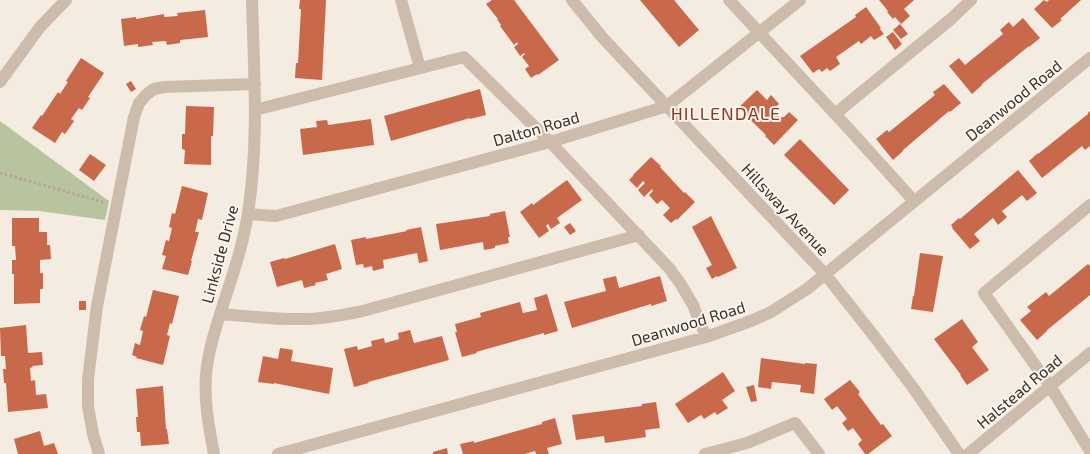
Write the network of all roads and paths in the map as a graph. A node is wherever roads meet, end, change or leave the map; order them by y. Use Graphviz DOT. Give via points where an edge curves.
graph roads {
  1 [pos="66,0"];
  2 [pos="252,0"];
  3 [pos="402,0"];
  4 [pos="572,0"];
  5 [pos="728,0"];
  6 [pos="800,0"];
  7 [pos="971,0"];
  8 [pos="760,33"];
  9 [pos="1090,58"];
  10 [pos="420,68"];
  11 [pos="0,82"];
  12 [pos="255,84"];
  13 [pos="667,106"];
  14 [pos="255,110"];
  15 [pos="835,114"];
  16 [pos="550,142"];
  17 [pos="0,173"];
  18 [pos="914,201"];
  19 [pos="116,205"];
  20 [pos="1090,205"];
  21 [pos="248,214"];
  22 [pos="639,236"];
  23 [pos="826,274"];
  24 [pos="220,314"];
  25 [pos="706,337"];
  26 [pos="1090,353"];
  27 [pos="1050,386"];
  28 [pos="1090,451"];
  29 [pos="99,454"];
  30 [pos="214,454"];
  31 [pos="278,454"];
  32 [pos="705,454"];
  33 [pos="819,454"];
  34 [pos="959,454"];
  35 [pos="968,454"];
  1 -- 11 [label="street" via="40,27"];
  2 -- 12 [label="street, Linkside Drive"];
  3 -- 10 [label="street"];
  4 -- 13 [label="street, Hillsway Avenue"];
  5 -- 8 [label="street"];
  6 -- 8 [label="street, Dalton Road"];
  7 -- 15 [label="street"];
  8 -- 13 [label="street, Dalton Road"];
  8 -- 15 [label="street"];
  9 -- 18 [label="street, Deanwood Road"];
  10 -- 14 [label="street"];
  10 -- 16 [label="street" via="464,57"];
  12 -- 14 [label="street, Linkside Drive"];
  12 -- 19 [label="street" via="164,87 147,94 139,103 134,117"];
  13 -- 16 [label="street, Dalton Road"];
  13 -- 23 [label="street, Hillsway Avenue"];
  14 -- 21 [label="street, Linkside Drive"];
  15 -- 18 [label="street"];
  16 -- 21 [label="street, Dalton Road" via="276,216"];
  16 -- 22 [label="street"];
  17 -- 19 [label="path"];
  18 -- 23 [label="street, Deanwood Road"];
  19 -- 29 [label="street" via="97,306 88,379 92,434"];
  20 -- 27 [label="street" via="984,293"];
  21 -- 24 [label="street, Linkside Drive" via="240,252"];
  22 -- 24 [label="street" via="333,317 284,319"];
  22 -- 25 [label="street" via="680,283"];
  23 -- 25 [label="street, Deanwood Road" via="771,312"];
  23 -- 34 [label="street, Hillsway Avenue"];
  24 -- 30 [label="street, Linkside Drive" via="209,353 205,393"];
  25 -- 31 [label="street, Deanwood Road"];
  26 -- 27 [label="street, Halstead Road"];
  27 -- 28 [label="street"];
  27 -- 35 [label="street, Halstead Road"];
  32 -- 33 [label="street" via="796,424"];
}
